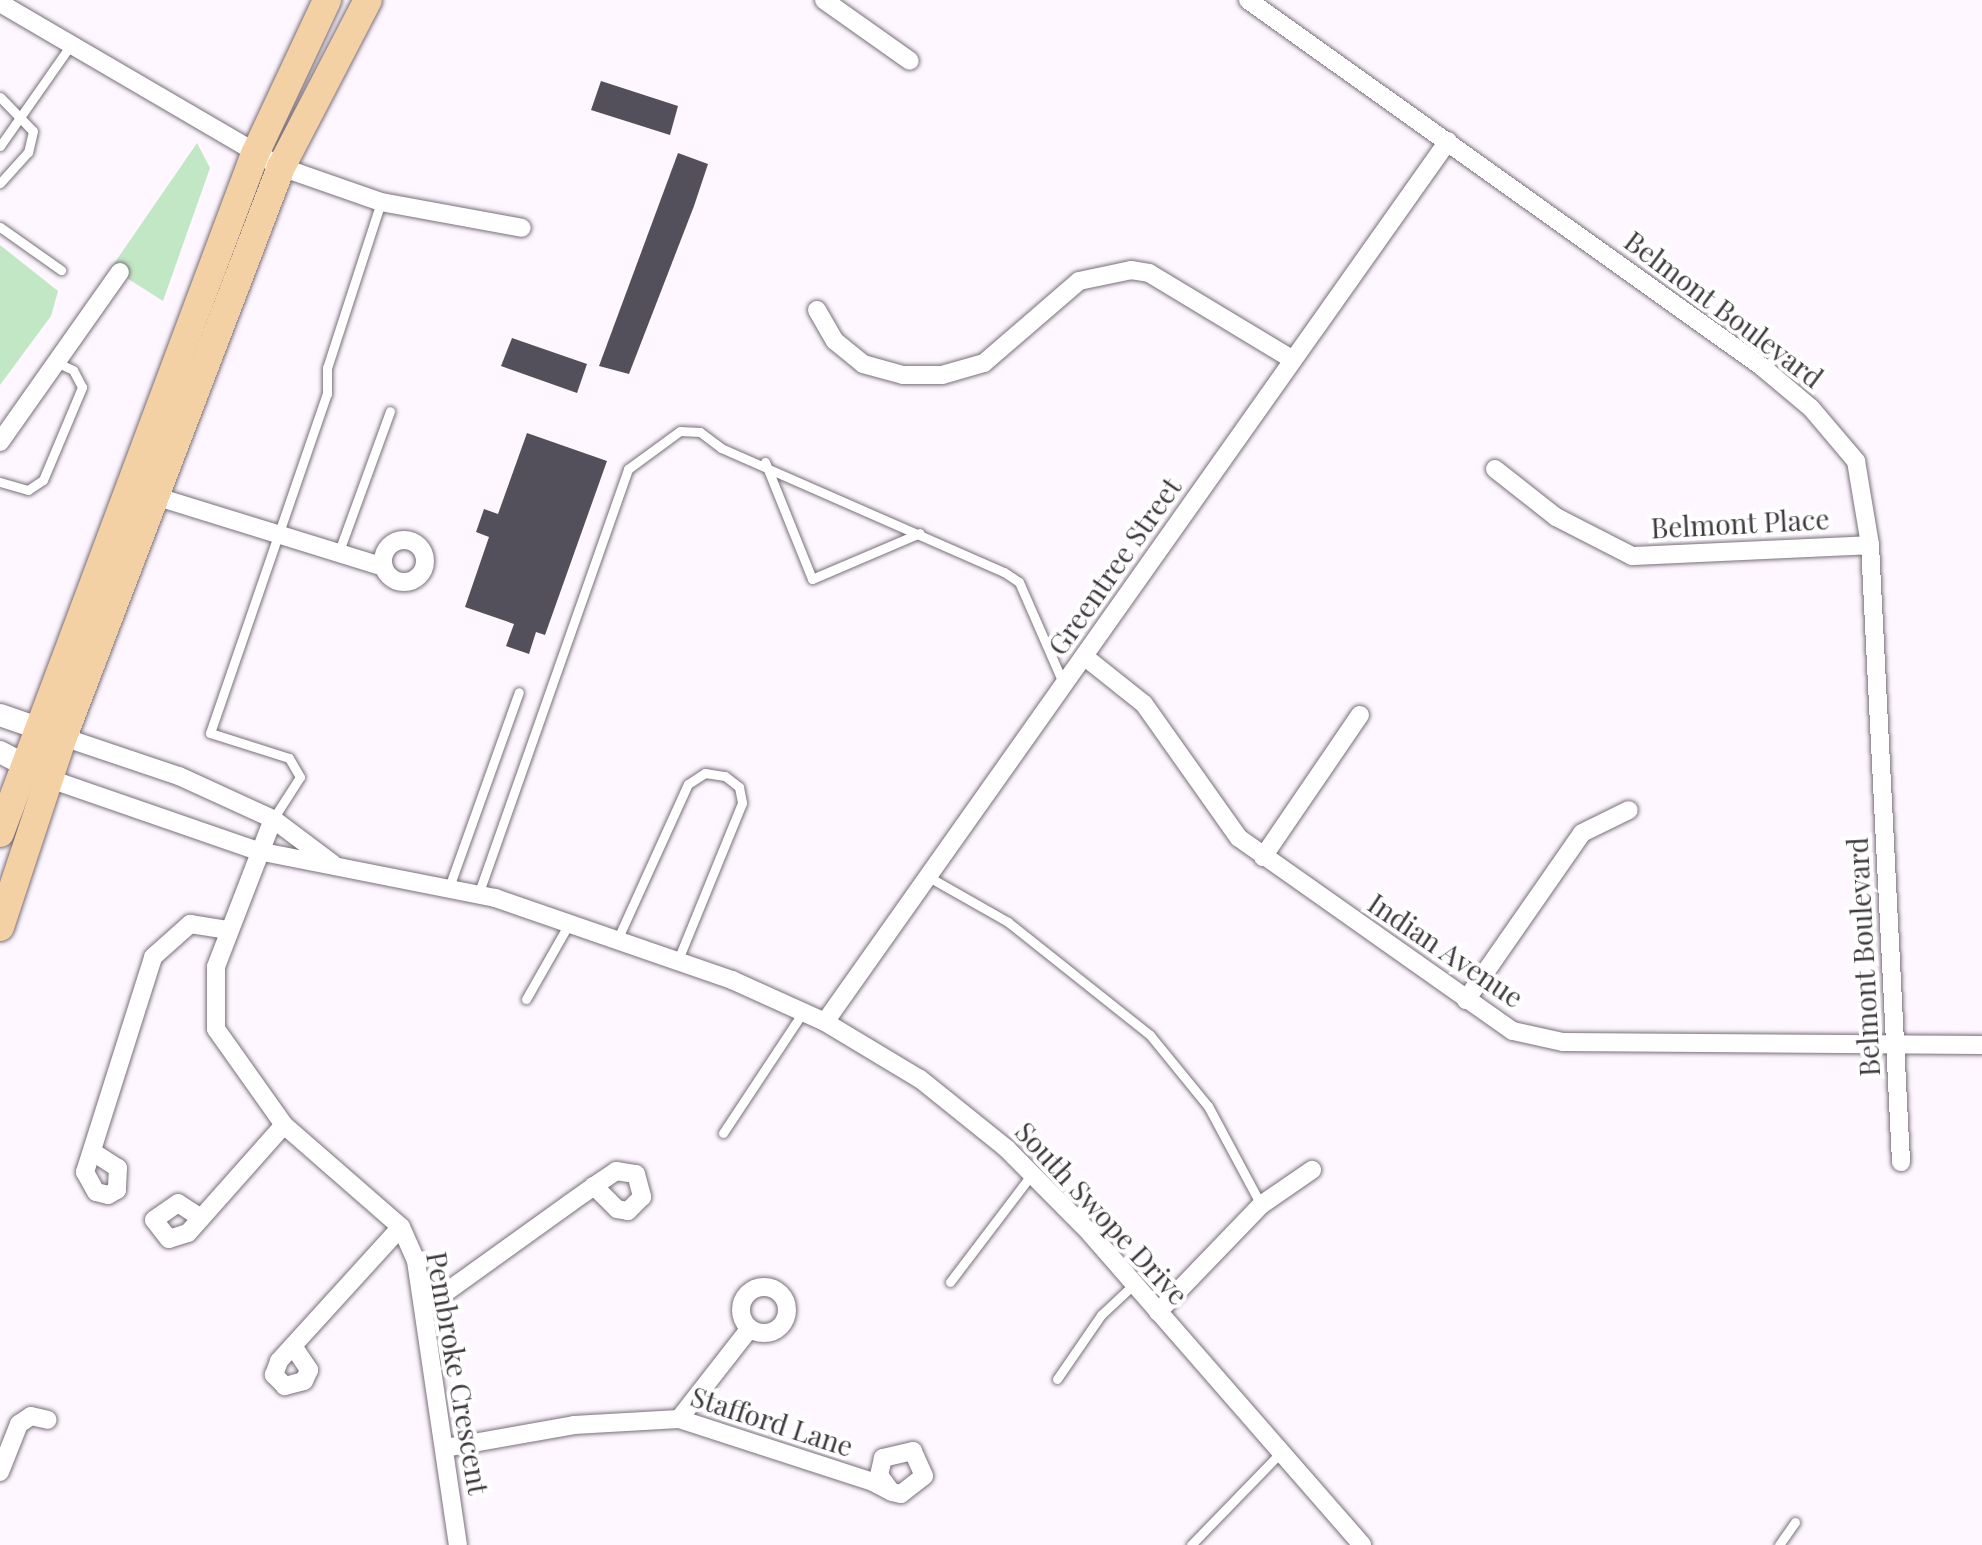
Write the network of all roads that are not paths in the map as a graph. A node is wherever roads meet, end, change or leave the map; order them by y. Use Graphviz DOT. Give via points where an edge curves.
graph roads {
  1 [pos="327,0"];
  2 [pos="368,0"];
  3 [pos="824,0"];
  4 [pos="1248,0"];
  5 [pos="0,3"];
  6 [pos="72,43"];
  7 [pos="910,61"];
  8 [pos="0,97"];
  9 [pos="23,114"];
  10 [pos="1448,141"];
  11 [pos="0,146"];
  12 [pos="255,154"];
  13 [pos="281,167"];
  14 [pos="0,183"];
  15 [pos="381,202"];
  16 [pos="0,227"];
  17 [pos="522,228"];
  18 [pos="61,270"];
  19 [pos="120,272"];
  20 [pos="817,310"];
  21 [pos="1293,360"];
  22 [pos="56,362"];
  23 [pos="390,411"];
  24 [pos="0,442"];
  25 [pos="765,462"];
  26 [pos="1495,469"];
  27 [pos="0,482"];
  28 [pos="161,498"];
  29 [pos="920,533"];
  30 [pos="272,537"];
  31 [pos="1870,545"];
  32 [pos="338,554"];
  33 [pos="384,567"];
  34 [pos="1085,657"];
  35 [pos="1064,685"];
  36 [pos="519,692"];
  37 [pos="0,715"];
  38 [pos="1360,715"];
  39 [pos="50,733"];
  40 [pos="12,759"];
  41 [pos="50,779"];
  42 [pos="1629,810"];
  43 [pos="273,819"];
  44 [pos="0,833"];
  45 [pos="258,851"];
  46 [pos="1263,857"];
  47 [pos="333,864"];
  48 [pos="927,876"];
  49 [pos="448,890"];
  50 [pos="478,895"];
  51 [pos="570,922"];
  52 [pos="0,927"];
  53 [pos="226,930"];
  54 [pos="618,938"];
  55 [pos="678,960"];
  56 [pos="526,999"];
  57 [pos="1466,1000"];
  58 [pos="803,1012"];
  59 [pos="825,1022"];
  60 [pos="1895,1044"];
  61 [pos="1982,1045"];
  62 [pos="284,1125"];
  63 [pos="723,1133"];
  64 [pos="93,1152"];
  65 [pos="1901,1162"];
  66 [pos="1312,1170"];
  67 [pos="1032,1174"];
  68 [pos="594,1186"];
  69 [pos="1261,1205"];
  70 [pos="201,1218"];
  71 [pos="401,1227"];
  72 [pos="950,1282"];
  73 [pos="1134,1284"];
  74 [pos="424,1308"];
  75 [pos="1158,1312"];
  76 [pos="750,1328"];
  77 [pos="293,1346"];
  78 [pos="1057,1379"];
  79 [pos="679,1419"];
  80 [pos="48,1420"];
  81 [pos="445,1448"];
  82 [pos="1280,1453"];
  83 [pos="0,1472"];
  84 [pos="890,1490"];
  85 [pos="1795,1522"];
  86 [pos="458,1545"];
  87 [pos="1191,1545"];
  88 [pos="1362,1545"];
  89 [pos="1779,1545"];
  1 -- 12 [label="main road"];
  2 -- 13 [label="main road"];
  3 -- 7 [label="street"];
  4 -- 10 [label="street, Belmont Boulevard"];
  5 -- 6 [label="street"];
  6 -- 9 [label="lane"];
  6 -- 12 [label="street"];
  8 -- 9 [label="lane"];
  9 -- 11 [label="lane"];
  9 -- 14 [label="lane" via="33,131 28,152"];
  10 -- 21 [label="street, Greentree Street"];
  10 -- 31 [label="street, Belmont Boulevard" via="1811,408 1856,461"];
  12 -- 13 [label="street"];
  12 -- 39 [label="main road"];
  13 -- 15 [label="street"];
  13 -- 28 [label="main road"];
  15 -- 17 [label="street"];
  15 -- 30 [label="lane" via="327,368 327,394"];
  16 -- 18 [label="lane"];
  19 -- 22 [label="street"];
  20 -- 21 [label="street" via="835,341 863,364 903,375 942,375 984,363 1079,281 1131,270 1149,273"];
  21 -- 34 [label="street, Greentree Street"];
  22 -- 24 [label="street"];
  22 -- 27 [label="lane" via="73,370 82,387 43,480 28,490"];
  23 -- 32 [label="lane"];
  25 -- 29 [label="lane"];
  25 -- 29 [label="lane" via="812,579"];
  25 -- 50 [label="lane" via="721,448 700,432 680,431 628,469"];
  26 -- 31 [label="street, Belmont Place" via="1556,517 1632,556"];
  28 -- 30 [label="street"];
  28 -- 39 [label="main road"];
  29 -- 35 [label="lane" via="1019,582"];
  30 -- 32 [label="street"];
  30 -- 43 [label="lane" via="210,733 289,758 300,777"];
  31 -- 60 [label="street, Belmont Boulevard"];
  32 -- 33 [label="street"];
  34 -- 35 [label="street, Greentree Street"];
  34 -- 46 [label="street, Indian Avenue" via="1144,704 1214,813"];
  35 -- 48 [label="street, Greentree Street"];
  36 -- 49 [label="lane"];
  37 -- 39 [label="street"];
  38 -- 46 [label="street"];
  39 -- 40 [label="main road"];
  39 -- 41 [label="main road"];
  39 -- 43 [label="street, South Swope Drive" via="179,776"];
  40 -- 41 [label="street"];
  40 -- 44 [label="main road"];
  41 -- 45 [label="street, South Swope Drive"];
  41 -- 52 [label="main road"];
  42 -- 57 [label="street" via="1582,833"];
  43 -- 45 [label="street, Pembroke Crescent"];
  43 -- 47 [label="street, South Swope Drive"];
  45 -- 47 [label="street, South Swope Drive"];
  45 -- 53 [label="street, Pembroke Crescent"];
  46 -- 57 [label="street, Indian Avenue"];
  47 -- 49 [label="street, South Swope Drive"];
  48 -- 59 [label="street, Greentree Street"];
  48 -- 69 [label="lane" via="1008,922 1150,1035 1208,1106"];
  49 -- 50 [label="street, South Swope Drive"];
  50 -- 51 [label="street, South Swope Drive"];
  51 -- 54 [label="street, South Swope Drive"];
  51 -- 56 [label="lane"];
  53 -- 62 [label="street, Pembroke Crescent" via="211,996 216,1029"];
  53 -- 64 [label="street" via="190,924 153,957"];
  54 -- 55 [label="street, South Swope Drive"];
  54 -- 55 [label="lane" via="688,784 705,773 725,776 739,787 742,803"];
  55 -- 58 [label="street, South Swope Drive"];
  57 -- 60 [label="street, Indian Avenue" via="1513,1031 1563,1042"];
  58 -- 59 [label="street, South Swope Drive"];
  58 -- 63 [label="lane"];
  59 -- 67 [label="street, South Swope Drive" via="920,1079"];
  60 -- 61 [label="street, Indian Avenue"];
  60 -- 65 [label="street, Belmont Boulevard"];
  62 -- 70 [label="street"];
  62 -- 71 [label="street, Pembroke Crescent"];
  66 -- 69 [label="street"];
  67 -- 72 [label="lane"];
  67 -- 73 [label="street, South Swope Drive"];
  68 -- 74 [label="street"];
  69 -- 75 [label="street"];
  71 -- 74 [label="street, Pembroke Crescent"];
  71 -- 77 [label="street"];
  73 -- 75 [label="street, South Swope Drive"];
  73 -- 78 [label="lane" via="1101,1315"];
  74 -- 81 [label="street, Pembroke Crescent"];
  75 -- 82 [label="street, South Swope Drive"];
  76 -- 79 [label="street"];
  79 -- 81 [label="street, Stafford Lane" via="589,1423"];
  79 -- 84 [label="street, Stafford Lane"];
  80 -- 83 [label="street" via="31,1416 19,1424"];
  81 -- 86 [label="street, Pembroke Crescent"];
  82 -- 87 [label="lane"];
  82 -- 88 [label="street, South Swope Drive"];
  85 -- 89 [label="lane"];
}
